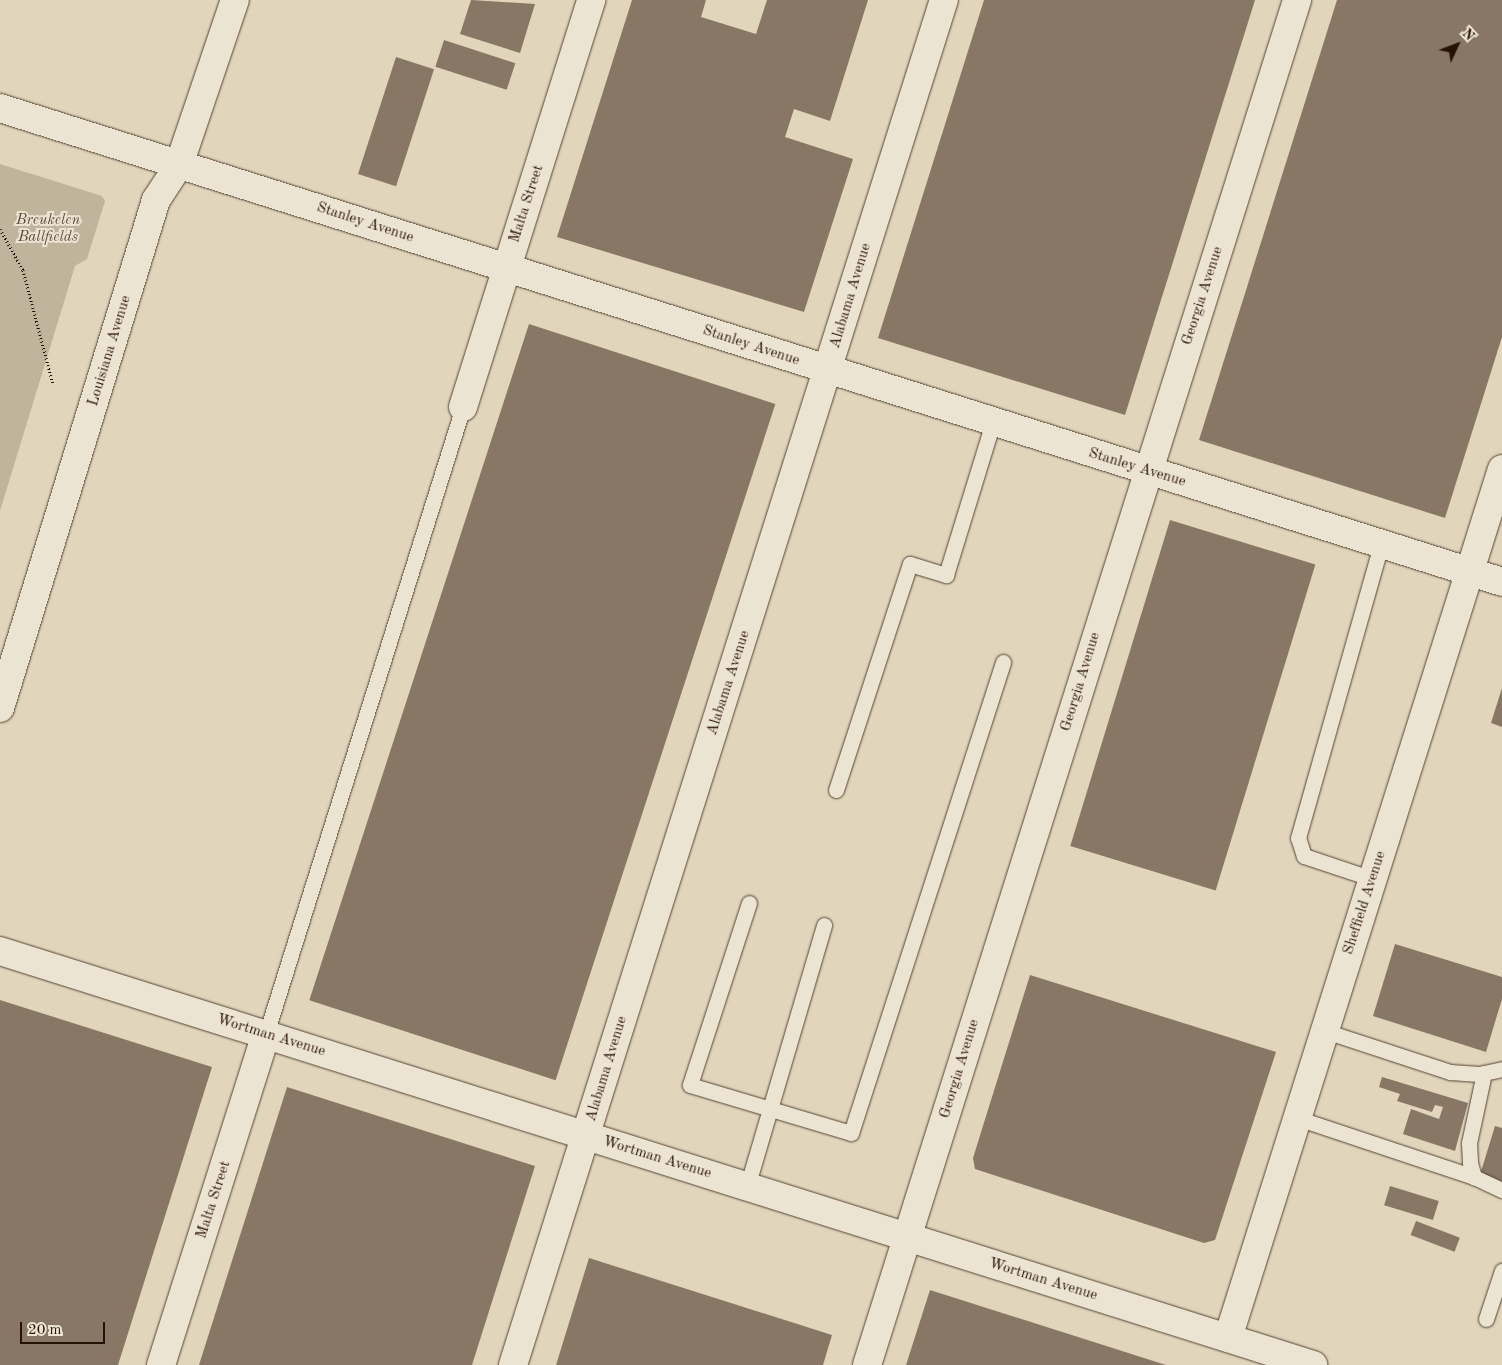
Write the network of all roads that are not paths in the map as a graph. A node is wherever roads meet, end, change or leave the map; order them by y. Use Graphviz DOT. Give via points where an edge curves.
graph roads {
  1 [pos="235,0"];
  2 [pos="591,0"];
  3 [pos="944,0"];
  4 [pos="1297,0"];
  5 [pos="0,108"];
  6 [pos="178,165"];
  7 [pos="506,268"];
  8 [pos="828,370"];
  9 [pos="463,407"];
  10 [pos="993,422"];
  11 [pos="1502,469"];
  12 [pos="1147,471"];
  13 [pos="1381,544"];
  14 [pos="1470,572"];
  15 [pos="1502,582"];
  16 [pos="1003,662"];
  17 [pos="0,708"];
  18 [pos="836,790"];
  19 [pos="1373,879"];
  20 [pos="749,903"];
  21 [pos="824,925"];
  22 [pos="0,951"];
  23 [pos="1325,1031"];
  24 [pos="266,1034"];
  25 [pos="1502,1069"];
  26 [pos="1484,1073"];
  27 [pos="769,1111"];
  28 [pos="1297,1118"];
  29 [pos="586,1136"];
  30 [pos="1474,1177"];
  31 [pos="747,1187"];
  32 [pos="1502,1190"];
  33 [pos="907,1237"];
  34 [pos="1502,1271"];
  35 [pos="1486,1319"];
  36 [pos="1228,1338"];
  37 [pos="162,1365"];
  38 [pos="513,1365"];
  39 [pos="867,1365"];
  40 [pos="1314,1365"];
  1 -- 6 [label="street, Louisiana Avenue"];
  2 -- 7 [label="street, Malta Street"];
  3 -- 8 [label="street, Alabama Avenue"];
  4 -- 12 [label="street, Georgia Avenue"];
  5 -- 6 [label="street, Stanley Avenue"];
  6 -- 7 [label="street, Stanley Avenue"];
  6 -- 17 [label="street, Louisiana Avenue" via="156,200"];
  7 -- 8 [label="street, Stanley Avenue"];
  7 -- 9 [label="street, Malta Street"];
  8 -- 10 [label="street, Stanley Avenue"];
  8 -- 29 [label="street, Alabama Avenue"];
  9 -- 24 [label="lane"];
  10 -- 12 [label="street, Stanley Avenue"];
  10 -- 18 [label="lane" via="946,575 910,564"];
  11 -- 14 [label="street, Sheffield Avenue"];
  12 -- 13 [label="street, Stanley Avenue"];
  12 -- 33 [label="street, Georgia Avenue"];
  13 -- 14 [label="street, Stanley Avenue"];
  13 -- 19 [label="lane" via="1298,838 1304,856"];
  14 -- 15 [label="street, Stanley Avenue"];
  14 -- 19 [label="street, Sheffield Avenue"];
  16 -- 27 [label="lane" via="851,1133"];
  19 -- 23 [label="street, Sheffield Avenue"];
  20 -- 27 [label="lane" via="690,1085"];
  21 -- 27 [label="lane"];
  22 -- 24 [label="street, Wortman Avenue"];
  23 -- 26 [label="lane" via="1450,1072"];
  23 -- 28 [label="street, Sheffield Avenue"];
  24 -- 29 [label="street, Wortman Avenue"];
  24 -- 37 [label="street, Malta Street"];
  25 -- 26 [label="lane"];
  26 -- 30 [label="lane" via="1468,1143"];
  27 -- 31 [label="lane"];
  28 -- 30 [label="lane"];
  28 -- 36 [label="street, Sheffield Avenue"];
  29 -- 31 [label="street, Wortman Avenue"];
  29 -- 38 [label="street, Alabama Avenue"];
  30 -- 32 [label="lane"];
  31 -- 33 [label="street, Wortman Avenue"];
  33 -- 36 [label="street, Wortman Avenue"];
  33 -- 39 [label="street, Georgia Avenue"];
  34 -- 35 [label="lane"];
  36 -- 40 [label="street, Wortman Avenue"];
}
